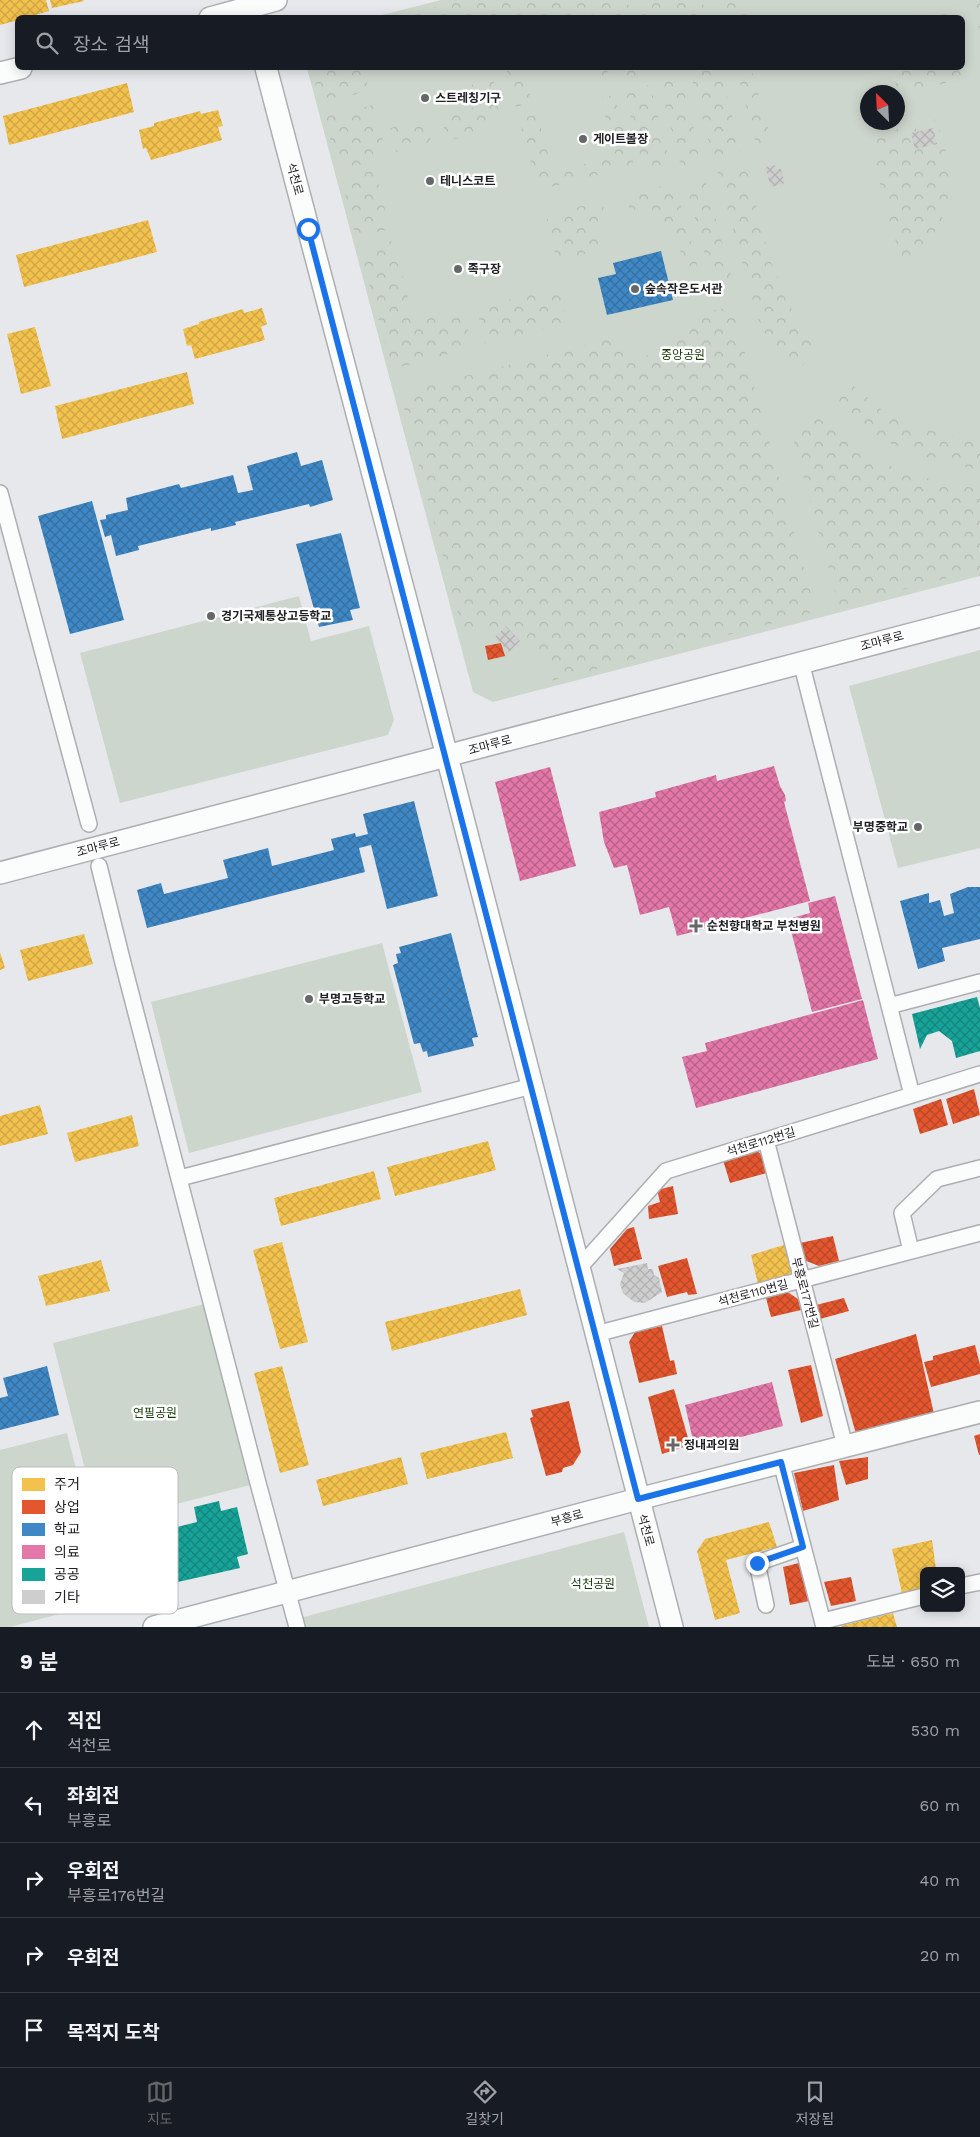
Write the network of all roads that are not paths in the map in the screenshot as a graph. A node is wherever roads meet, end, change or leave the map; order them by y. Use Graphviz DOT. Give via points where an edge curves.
graph roads {
  1 [pos="276,0"];
  2 [pos="250,8"];
  3 [pos="222,15"];
  4 [pos="15,69"];
  5 [pos="267,70"];
  6 [pos="0,73"];
  7 [pos="0,493"];
  8 [pos="980,616"];
  9 [pos="800,662"];
  10 [pos="447,756"];
  11 [pos="89,824"];
  12 [pos="100,866"];
  13 [pos="0,872"];
  14 [pos="980,982"];
  15 [pos="889,1006"];
  16 [pos="980,1074"];
  17 [pos="532,1086"];
  18 [pos="912,1095"];
  19 [pos="766,1140"];
  20 [pos="980,1168"];
  21 [pos="180,1178"];
  22 [pos="980,1232"];
  23 [pos="911,1251"];
  24 [pos="579,1268"];
  25 [pos="801,1280"];
  26 [pos="596,1334"];
  27 [pos="980,1412"];
  28 [pos="844,1446"];
  29 [pos="781,1462"];
  30 [pos="638,1499"];
  31 [pos="803,1547"];
  32 [pos="980,1582"];
  33 [pos="965,1585"];
  34 [pos="288,1592"];
  35 [pos="920,1597"];
  36 [pos="766,1605"];
  37 [pos="823,1624"];
  38 [pos="154,1627"];
  39 [pos="297,1627"];
  40 [pos="672,1627"];
  1 -- 2 [label="street"];
  2 -- 3 [label="street"];
  4 -- 6 [label="street"];
  5 -- 10 [label="street, 석천로"];
  7 -- 11 [label="street"];
  8 -- 9 [label="street, 조마루로"];
  9 -- 10 [label="street, 조마루로"];
  9 -- 15 [label="street"];
  10 -- 13 [label="street, 조마루로"];
  10 -- 17 [label="street, 석천로"];
  12 -- 21 [label="street"];
  14 -- 15 [label="street"];
  15 -- 18 [label="street"];
  16 -- 18 [label="street, 석천로112번길"];
  17 -- 21 [label="street"];
  17 -- 24 [label="street, 석천로"];
  18 -- 19 [label="street, 석천로112번길"];
  19 -- 24 [label="street, 석천로112번길" via="666,1171"];
  19 -- 25 [label="street, 부흥로177번길"];
  20 -- 23 [label="street" via="937,1179 902,1213"];
  21 -- 34 [label="street"];
  22 -- 23 [label="street, 석천로110번길"];
  23 -- 25 [label="street, 석천로110번길"];
  24 -- 26 [label="street, 석천로"];
  25 -- 26 [label="street, 석천로110번길"];
  25 -- 28 [label="street, 부흥로177번길"];
  26 -- 30 [label="street, 석천로"];
  27 -- 28 [label="street, 부흥로"];
  28 -- 29 [label="street, 부흥로"];
  29 -- 30 [label="street, 부흥로"];
  29 -- 31 [label="street"];
  30 -- 34 [label="street, 부흥로"];
  30 -- 40 [label="street, 석천로"];
  31 -- 36 [label="street" via="757,1563"];
  31 -- 37 [label="street"];
  32 -- 33 [label="street"];
  34 -- 38 [label="street, 부흥로"];
  34 -- 39 [label="street"];
  35 -- 37 [label="street"];
}
